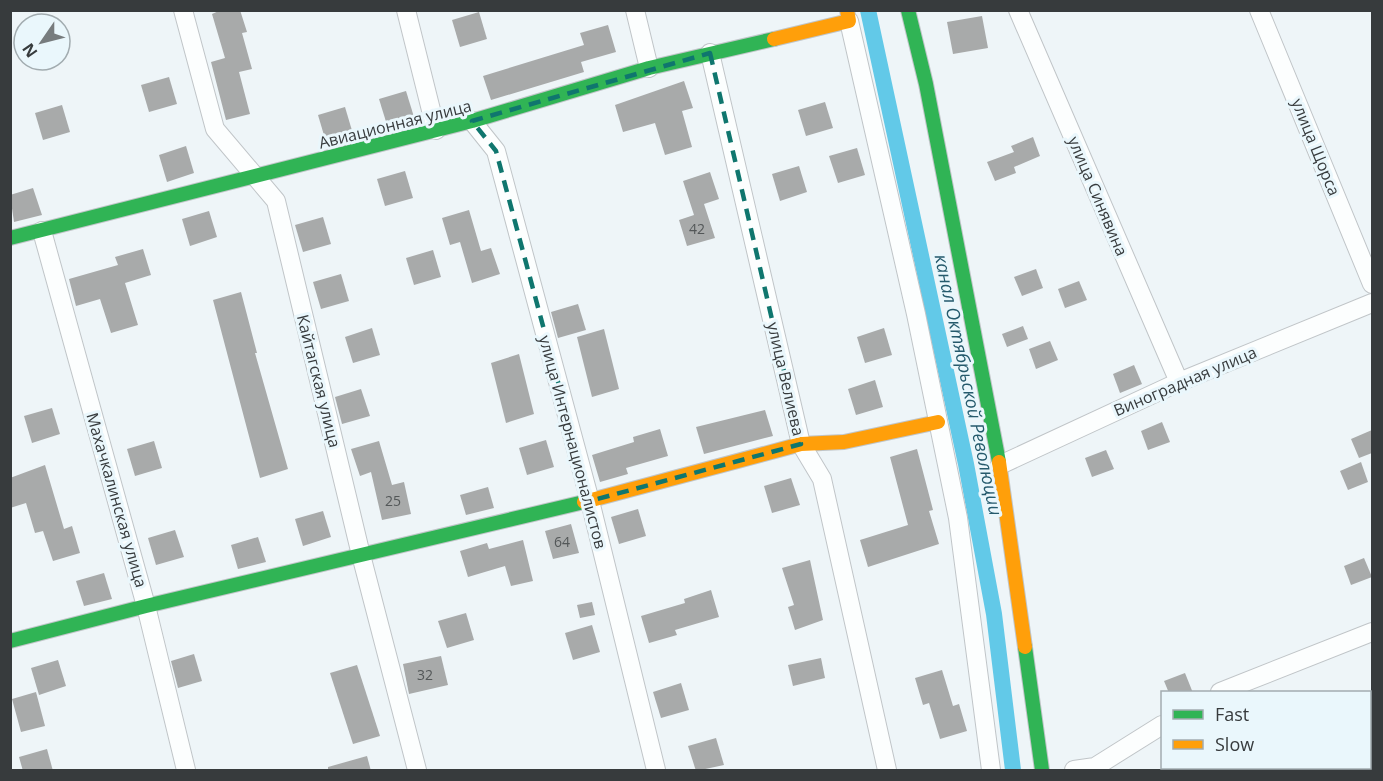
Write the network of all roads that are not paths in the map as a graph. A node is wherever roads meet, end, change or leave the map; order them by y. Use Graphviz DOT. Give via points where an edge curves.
graph roads {
  1 [pos="183,10"];
  2 [pos="406,10"];
  3 [pos="635,10"];
  4 [pos="908,10"];
  5 [pos="1017,10"];
  6 [pos="1259,10"];
  7 [pos="848,16"];
  8 [pos="710,52"];
  9 [pos="649,68"];
  10 [pos="472,121"];
  11 [pos="436,130"];
  12 [pos="256,177"];
  13 [pos="42,231"];
  14 [pos="10,238"];
  15 [pos="1372,284"];
  16 [pos="1372,303"];
  17 [pos="1179,382"];
  18 [pos="938,422"];
  19 [pos="801,444"];
  20 [pos="999,465"];
  21 [pos="590,501"];
  22 [pos="361,555"];
  23 [pos="146,606"];
  24 [pos="1372,632"];
  25 [pos="10,641"];
  26 [pos="1225,691"];
  27 [pos="1161,726"];
  28 [pos="186,771"];
  29 [pos="417,771"];
  30 [pos="656,771"];
  31 [pos="887,771"];
  32 [pos="991,771"];
  33 [pos="1042,771"];
  34 [pos="1074,771"];
  1 -- 12 [label="street, Кайтагская улица" via="215,129"];
  2 -- 11 [label="street"];
  3 -- 9 [label="street"];
  4 -- 20 [label="street" via="926,84"];
  5 -- 17 [label="street, улица Синявина"];
  6 -- 15 [label="street, улица Щорса"];
  7 -- 8 [label="street, Авиационная улица"];
  7 -- 18 [label="street"];
  8 -- 9 [label="street, Авиационная улица"];
  8 -- 19 [label="street, улица Велиева"];
  9 -- 10 [label="street, Авиационная улица"];
  10 -- 11 [label="street, Авиационная улица"];
  10 -- 21 [label="street, улица Интернационалистов" via="495,151"];
  11 -- 12 [label="street, Авиационная улица"];
  12 -- 13 [label="street, Авиационная улица"];
  12 -- 22 [label="street, Кайтагская улица" via="276,201"];
  13 -- 14 [label="street, Авиационная улица"];
  13 -- 23 [label="street, Махачкалинская улица"];
  16 -- 17 [label="street, Виноградная улица"];
  17 -- 20 [label="street, Виноградная улица"];
  18 -- 19 [label="street" via="844,442"];
  18 -- 32 [label="street" via="958,518"];
  19 -- 21 [label="street"];
  19 -- 31 [label="street, улица Велиева" via="822,479"];
  20 -- 33 [label="street"];
  21 -- 22 [label="street"];
  21 -- 30 [label="street, улица Интернационалистов"];
  22 -- 23 [label="street"];
  22 -- 29 [label="street, Кайтагская улица"];
  23 -- 25 [label="street"];
  23 -- 28 [label="street, Махачкалинская улица"];
  24 -- 26 [label="street"];
  27 -- 34 [label="street" via="1095,767"];
}
